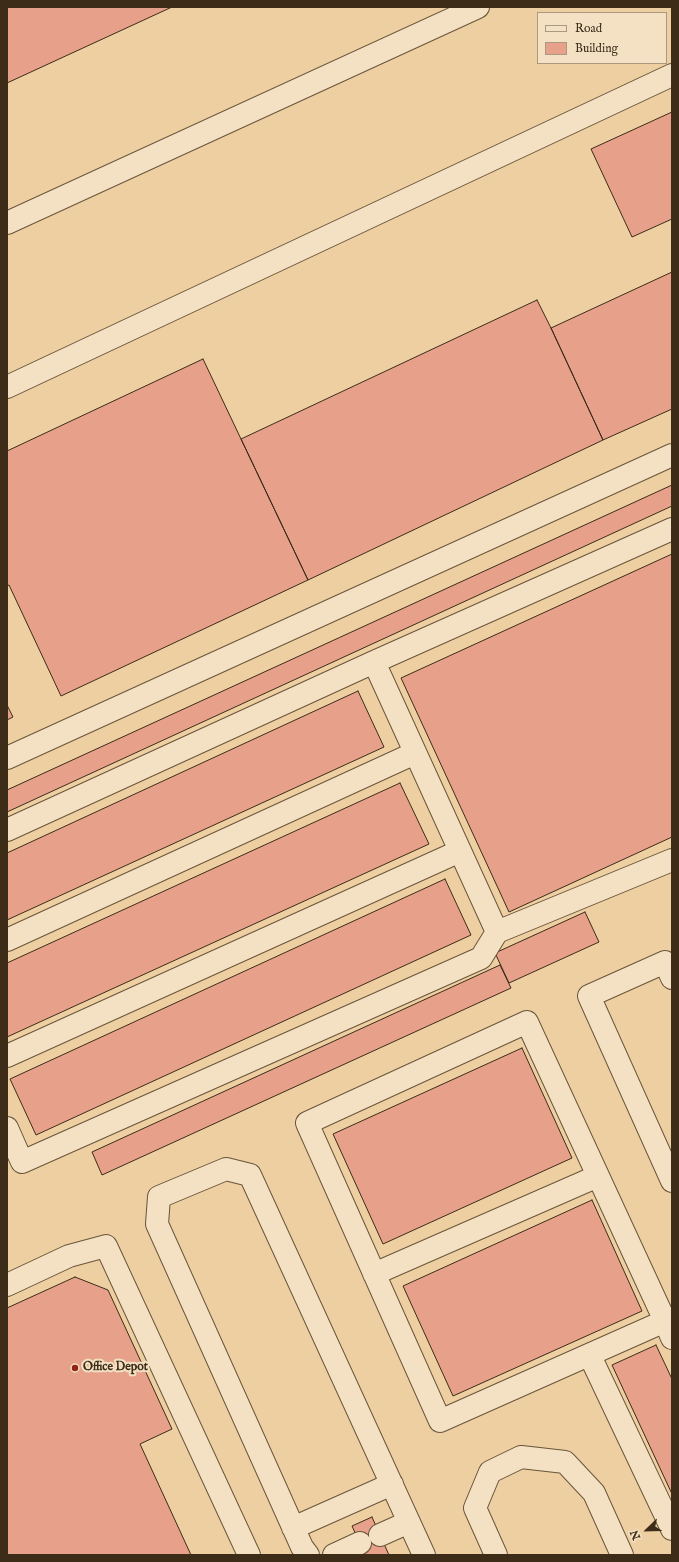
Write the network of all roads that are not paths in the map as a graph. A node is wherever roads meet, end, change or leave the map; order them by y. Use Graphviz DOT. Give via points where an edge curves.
graph roads {
  1 [pos="478,7"];
  2 [pos="672,75"];
  3 [pos="7,223"];
  4 [pos="7,386"];
  5 [pos="672,455"];
  6 [pos="672,530"];
  7 [pos="374,662"];
  8 [pos="415,753"];
  9 [pos="7,758"];
  10 [pos="7,830"];
  11 [pos="460,851"];
  12 [pos="672,860"];
  13 [pos="497,932"];
  14 [pos="7,940"];
  15 [pos="672,978"];
  16 [pos="7,1056"];
  17 [pos="7,1128"];
  18 [pos="598,1176"];
  19 [pos="672,1181"];
  20 [pos="374,1274"];
  21 [pos="7,1285"];
  22 [pos="668,1330"];
  23 [pos="590,1356"];
  24 [pos="392,1484"];
  25 [pos="409,1522"];
  26 [pos="293,1528"];
  27 [pos="672,1529"];
  28 [pos="380,1535"];
  29 [pos="360,1543"];
  30 [pos="249,1555"];
  31 [pos="308,1555"];
  32 [pos="334,1555"];
  33 [pos="424,1555"];
  34 [pos="496,1555"];
  35 [pos="622,1555"];
  1 -- 3 [label="lane"];
  2 -- 4 [label="lane"];
  5 -- 9 [label="lane"];
  6 -- 7 [label="lane"];
  7 -- 8 [label="lane"];
  7 -- 10 [label="lane"];
  8 -- 11 [label="lane"];
  8 -- 14 [label="lane"];
  11 -- 13 [label="lane"];
  11 -- 16 [label="lane"];
  12 -- 13 [label="lane"];
  13 -- 17 [label="lane" via="481,958 22,1162"];
  15 -- 19 [label="lane" via="665,962 589,996"];
  18 -- 20 [label="lane"];
  18 -- 20 [label="lane" via="527,1022 307,1122"];
  18 -- 22 [label="lane"];
  20 -- 23 [label="lane" via="440,1421"];
  21 -- 30 [label="lane" via="69,1256 106,1246"];
  22 -- 23 [label="lane"];
  23 -- 27 [label="lane"];
  24 -- 25 [label="lane"];
  24 -- 26 [label="lane"];
  24 -- 26 [label="lane" via="250,1175 226,1169 159,1198 157,1224"];
  25 -- 28 [label="lane"];
  25 -- 33 [label="lane"];
  26 -- 31 [label="lane"];
  29 -- 32 [label="lane"];
  34 -- 35 [label="lane" via="475,1508 490,1472 521,1457 565,1462 594,1493"];
}
